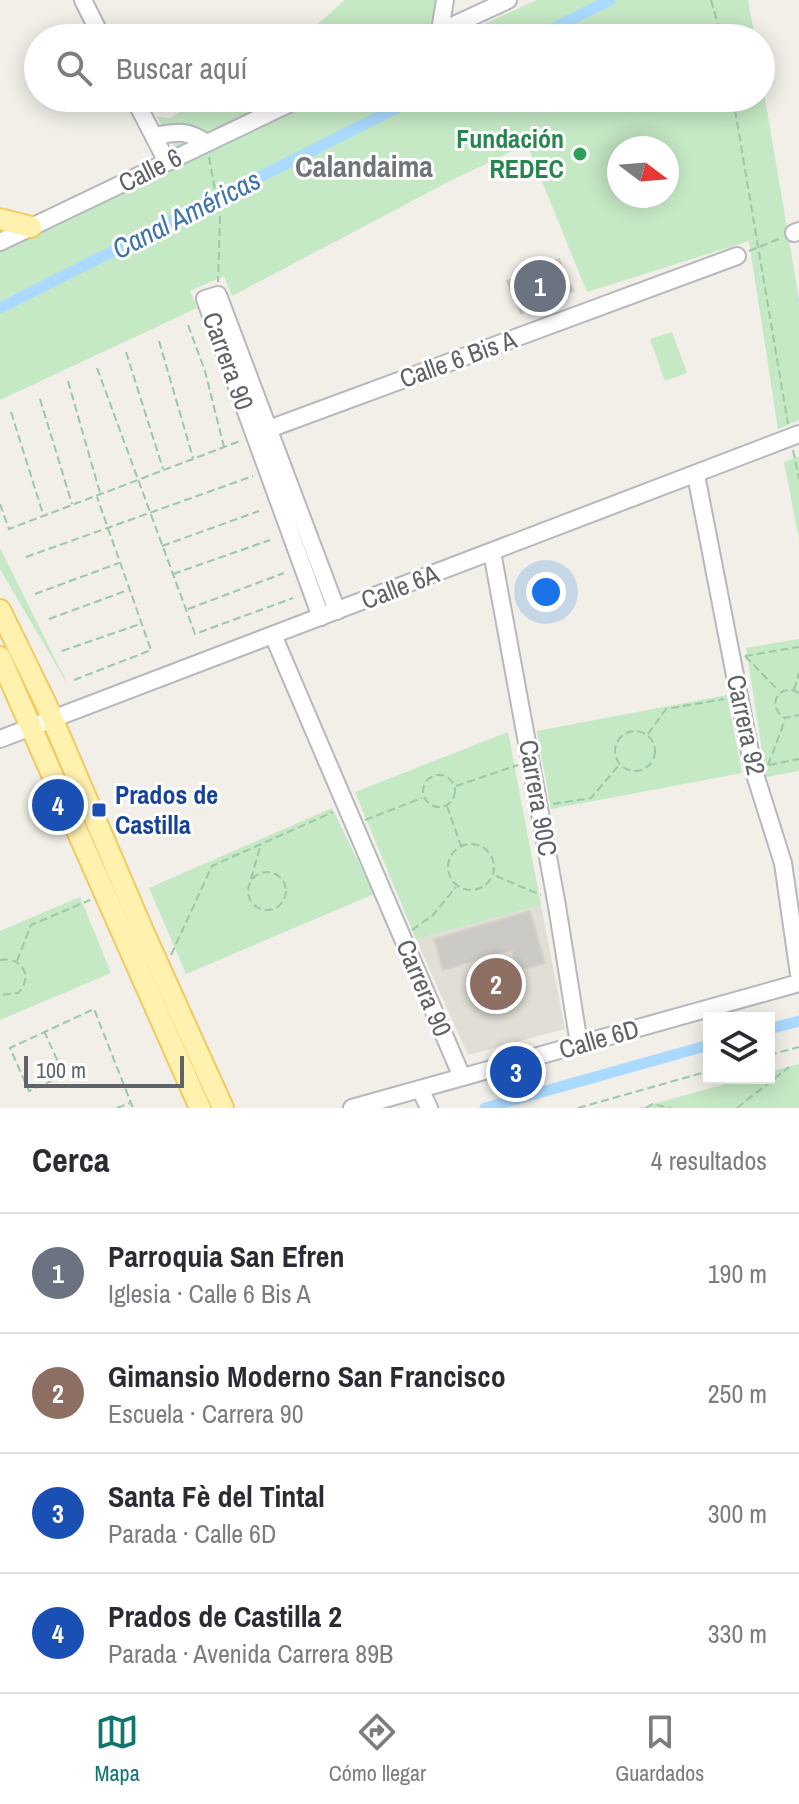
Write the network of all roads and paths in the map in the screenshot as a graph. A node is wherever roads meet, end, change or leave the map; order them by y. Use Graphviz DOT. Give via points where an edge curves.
graph roads {
  1 [pos="83,0"];
  2 [pos="445,0"];
  3 [pos="508,0"];
  4 [pos="711,0"];
  5 [pos="95,24"];
  6 [pos="437,24"];
  7 [pos="457,24"];
  8 [pos="718,24"];
  9 [pos="141,112"];
  10 [pos="272,112"];
  11 [pos="735,112"];
  12 [pos="154,136"];
  13 [pos="207,143"];
  14 [pos="167,162"];
  15 [pos="0,219"];
  16 [pos="31,227"];
  17 [pos="777,240"];
  18 [pos="0,242"];
  19 [pos="757,248"];
  20 [pos="737,256"];
  21 [pos="218,295"];
  22 [pos="188,325"];
  23 [pos="159,341"];
  24 [pos="126,352"];
  25 [pos="97,368"];
  26 [pos="68,381"];
  27 [pos="40,399"];
  28 [pos="11,412"];
  29 [pos="254,435"];
  30 [pos="795,436"];
  31 [pos="224,447"];
  32 [pos="193,459"];
  33 [pos="163,470"];
  34 [pos="696,475"];
  35 [pos="253,476"];
  36 [pos="799,479"];
  37 [pos="138,480"];
  38 [pos="98,495"];
  39 [pos="0,504"];
  40 [pos="72,505"];
  41 [pos="259,511"];
  42 [pos="150,513"];
  43 [pos="44,516"];
  44 [pos="108,528"];
  45 [pos="270,540"];
  46 [pos="162,546"];
  47 [pos="492,552"];
  48 [pos="26,557"];
  49 [pos="120,562"];
  50 [pos="284,573"];
  51 [pos="173,574"];
  52 [pos="129,589"];
  53 [pos="35,594"];
  54 [pos="293,598"];
  55 [pos="0,610"];
  56 [pos="186,610"];
  57 [pos="337,611"];
  58 [pos="321,617"];
  59 [pos="49,619"];
  60 [pos="141,623"];
  61 [pos="273,635"];
  62 [pos="799,647"];
  63 [pos="62,651"];
  64 [pos="0,657"];
  65 [pos="799,673"];
  66 [pos="74,680"];
  67 [pos="794,690"];
  68 [pos="780,692"];
  69 [pos="799,693"];
  70 [pos="739,697"];
  71 [pos="799,715"];
  72 [pos="52,718"];
  73 [pos="785,718"];
  74 [pos="32,726"];
  75 [pos="647,735"];
  76 [pos="0,739"];
  77 [pos="799,759"];
  78 [pos="531,761"];
  79 [pos="619,764"];
  80 [pos="455,786"];
  81 [pos="423,797"];
  82 [pos="447,805"];
  83 [pos="539,806"];
  84 [pos="341,808"];
  85 [pos="354,824"];
  86 [pos="261,845"];
  87 [pos="461,846"];
  88 [pos="494,875"];
  89 [pos="249,884"];
  90 [pos="457,886"];
  91 [pos="555,893"];
  92 [pos="95,898"];
  93 [pos="401,933"];
  94 [pos="170,956"];
  95 [pos="0,960"];
  96 [pos="17,961"];
  97 [pos="799,974"];
  98 [pos="799,983"];
  99 [pos="0,995"];
  100 [pos="44,1031"];
  101 [pos="579,1044"];
  102 [pos="799,1047"];
  103 [pos="775,1053"];
  104 [pos="789,1067"];
  105 [pos="703,1073"];
  106 [pos="462,1077"];
  107 [pos="420,1089"];
  108 [pos="131,1103"];
  109 [pos="117,1108"];
  110 [pos="133,1108"];
  111 [pos="200,1108"];
  112 [pos="223,1108"];
  113 [pos="352,1108"];
  114 [pos="429,1108"];
  115 [pos="578,1108"];
  116 [pos="646,1108"];
  117 [pos="671,1108"];
  118 [pos="737,1108"];
  1 -- 5 [label="street"];
  2 -- 6 [label="street"];
  3 -- 7 [label="street"];
  4 -- 8 [label="path"];
  9 -- 12 [label="street"];
  10 -- 13 [label="street, Calle 6"];
  11 -- 19 [label="path"];
  12 -- 13 [label="street" via="181,131"];
  12 -- 14 [label="street"];
  13 -- 14 [label="street, Calle 6"];
  13 -- 21 [label="path" via="219,208"];
  14 -- 16 [label="street, Calle 6"];
  15 -- 16 [label="main road"];
  16 -- 18 [label="street, Calle 6"];
  17 -- 19 [label="path"];
  19 -- 30 [label="path"];
  20 -- 29 [label="street, Calle 6 Bis A"];
  21 -- 29 [label="street, Carrera 90"];
  22 -- 31 [label="path"];
  23 -- 32 [label="path"];
  24 -- 33 [label="path"];
  25 -- 37 [label="path"];
  26 -- 38 [label="path"];
  27 -- 40 [label="path"];
  28 -- 43 [label="path"];
  29 -- 31 [label="path"];
  29 -- 57 [label="street, Carrera 90"];
  29 -- 58 [label="street, Carrera 90"];
  30 -- 34 [label="street, Calle 6A"];
  30 -- 36 [label="path"];
  31 -- 32 [label="path"];
  32 -- 33 [label="path"];
  33 -- 37 [label="path"];
  34 -- 47 [label="street, Calle 6A"];
  34 -- 70 [label="street, Carrera 92"];
  35 -- 42 [label="path"];
  37 -- 38 [label="path"];
  37 -- 42 [label="path"];
  38 -- 40 [label="path"];
  38 -- 44 [label="path"];
  39 -- 43 [label="path" via="9,529"];
  40 -- 43 [label="path"];
  41 -- 46 [label="path"];
  42 -- 44 [label="path"];
  42 -- 46 [label="path"];
  44 -- 48 [label="path"];
  44 -- 49 [label="path"];
  45 -- 51 [label="path"];
  46 -- 51 [label="path"];
  47 -- 57 [label="street, Calle 6A"];
  47 -- 78 [label="street, Carrera 90C"];
  49 -- 52 [label="path"];
  49 -- 53 [label="path"];
  50 -- 56 [label="path"];
  51 -- 56 [label="path"];
  52 -- 59 [label="path"];
  52 -- 60 [label="path"];
  54 -- 56 [label="path" via="195,634"];
  55 -- 72 [label="main road"];
  57 -- 58 [label="street, Calle 6A"];
  58 -- 61 [label="street, Calle 6A"];
  60 -- 63 [label="path"];
  60 -- 66 [label="path" via="151,650"];
  61 -- 72 [label="street, Calle 6A"];
  61 -- 85 [label="street, Carrera 90"];
  62 -- 68 [label="path" via="745,656"];
  64 -- 74 [label="main road"];
  65 -- 67 [label="path"];
  67 -- 68 [label="path"];
  67 -- 69 [label="path"];
  68 -- 73 [label="path" via="774,704"];
  70 -- 75 [label="path" via="666,709"];
  70 -- 97 [label="street, Carrera 92" via="753,768 783,863"];
  71 -- 73 [label="path"];
  72 -- 74 [label="street, Calle 6A"];
  72 -- 112 [label="main road"];
  73 -- 77 [label="path" via="768,765"];
  74 -- 76 [label="street, Calle 6A"];
  74 -- 111 [label="main road"];
  75 -- 79 [label="path" via="623,735 616,745"];
  75 -- 79 [label="path" via="654,746 649,765 631,771"];
  78 -- 80 [label="path"];
  78 -- 83 [label="street, Carrera 90C"];
  79 -- 83 [label="path" via="591,798"];
  80 -- 81 [label="path" via="444,775 433,775 423,787"];
  80 -- 82 [label="path"];
  81 -- 82 [label="path" via="431,806"];
  81 -- 85 [label="path"];
  82 -- 87 [label="path"];
  83 -- 91 [label="street, Carrera 90C"];
  84 -- 86 [label="path"];
  85 -- 93 [label="street, Carrera 90"];
  86 -- 89 [label="path"];
  86 -- 94 [label="path" via="212,866"];
  87 -- 88 [label="path" via="483,847 493,859"];
  87 -- 90 [label="path" via="448,865"];
  88 -- 90 [label="path" via="478,890"];
  88 -- 91 [label="path" via="539,896"];
  89 -- 89 [label="path" via="255,907 267,911 286,896 284,883 275,874 263,872"];
  90 -- 93 [label="path" via="433,915"];
  91 -- 101 [label="street, Carrera 90C"];
  92 -- 96 [label="path" via="31,925"];
  93 -- 106 [label="street, Carrera 90"];
  95 -- 96 [label="path"];
  96 -- 99 [label="path" via="25,971 25,983 18,993"];
  98 -- 101 [label="street, Calle 6D"];
  100 -- 100 [label="path" via="64,1075 29,1091 10,1048"];
  100 -- 108 [label="path" via="94,1009"];
  101 -- 106 [label="street, Calle 6D"];
  102 -- 103 [label="path"];
  104 -- 118 [label="path"];
  105 -- 115 [label="path"];
  106 -- 107 [label="street, Calle 6D"];
  107 -- 113 [label="street, Calle 6D"];
  107 -- 114 [label="street"];
  108 -- 109 [label="path"];
  108 -- 110 [label="path"];
  116 -- 117 [label="path"];
}
